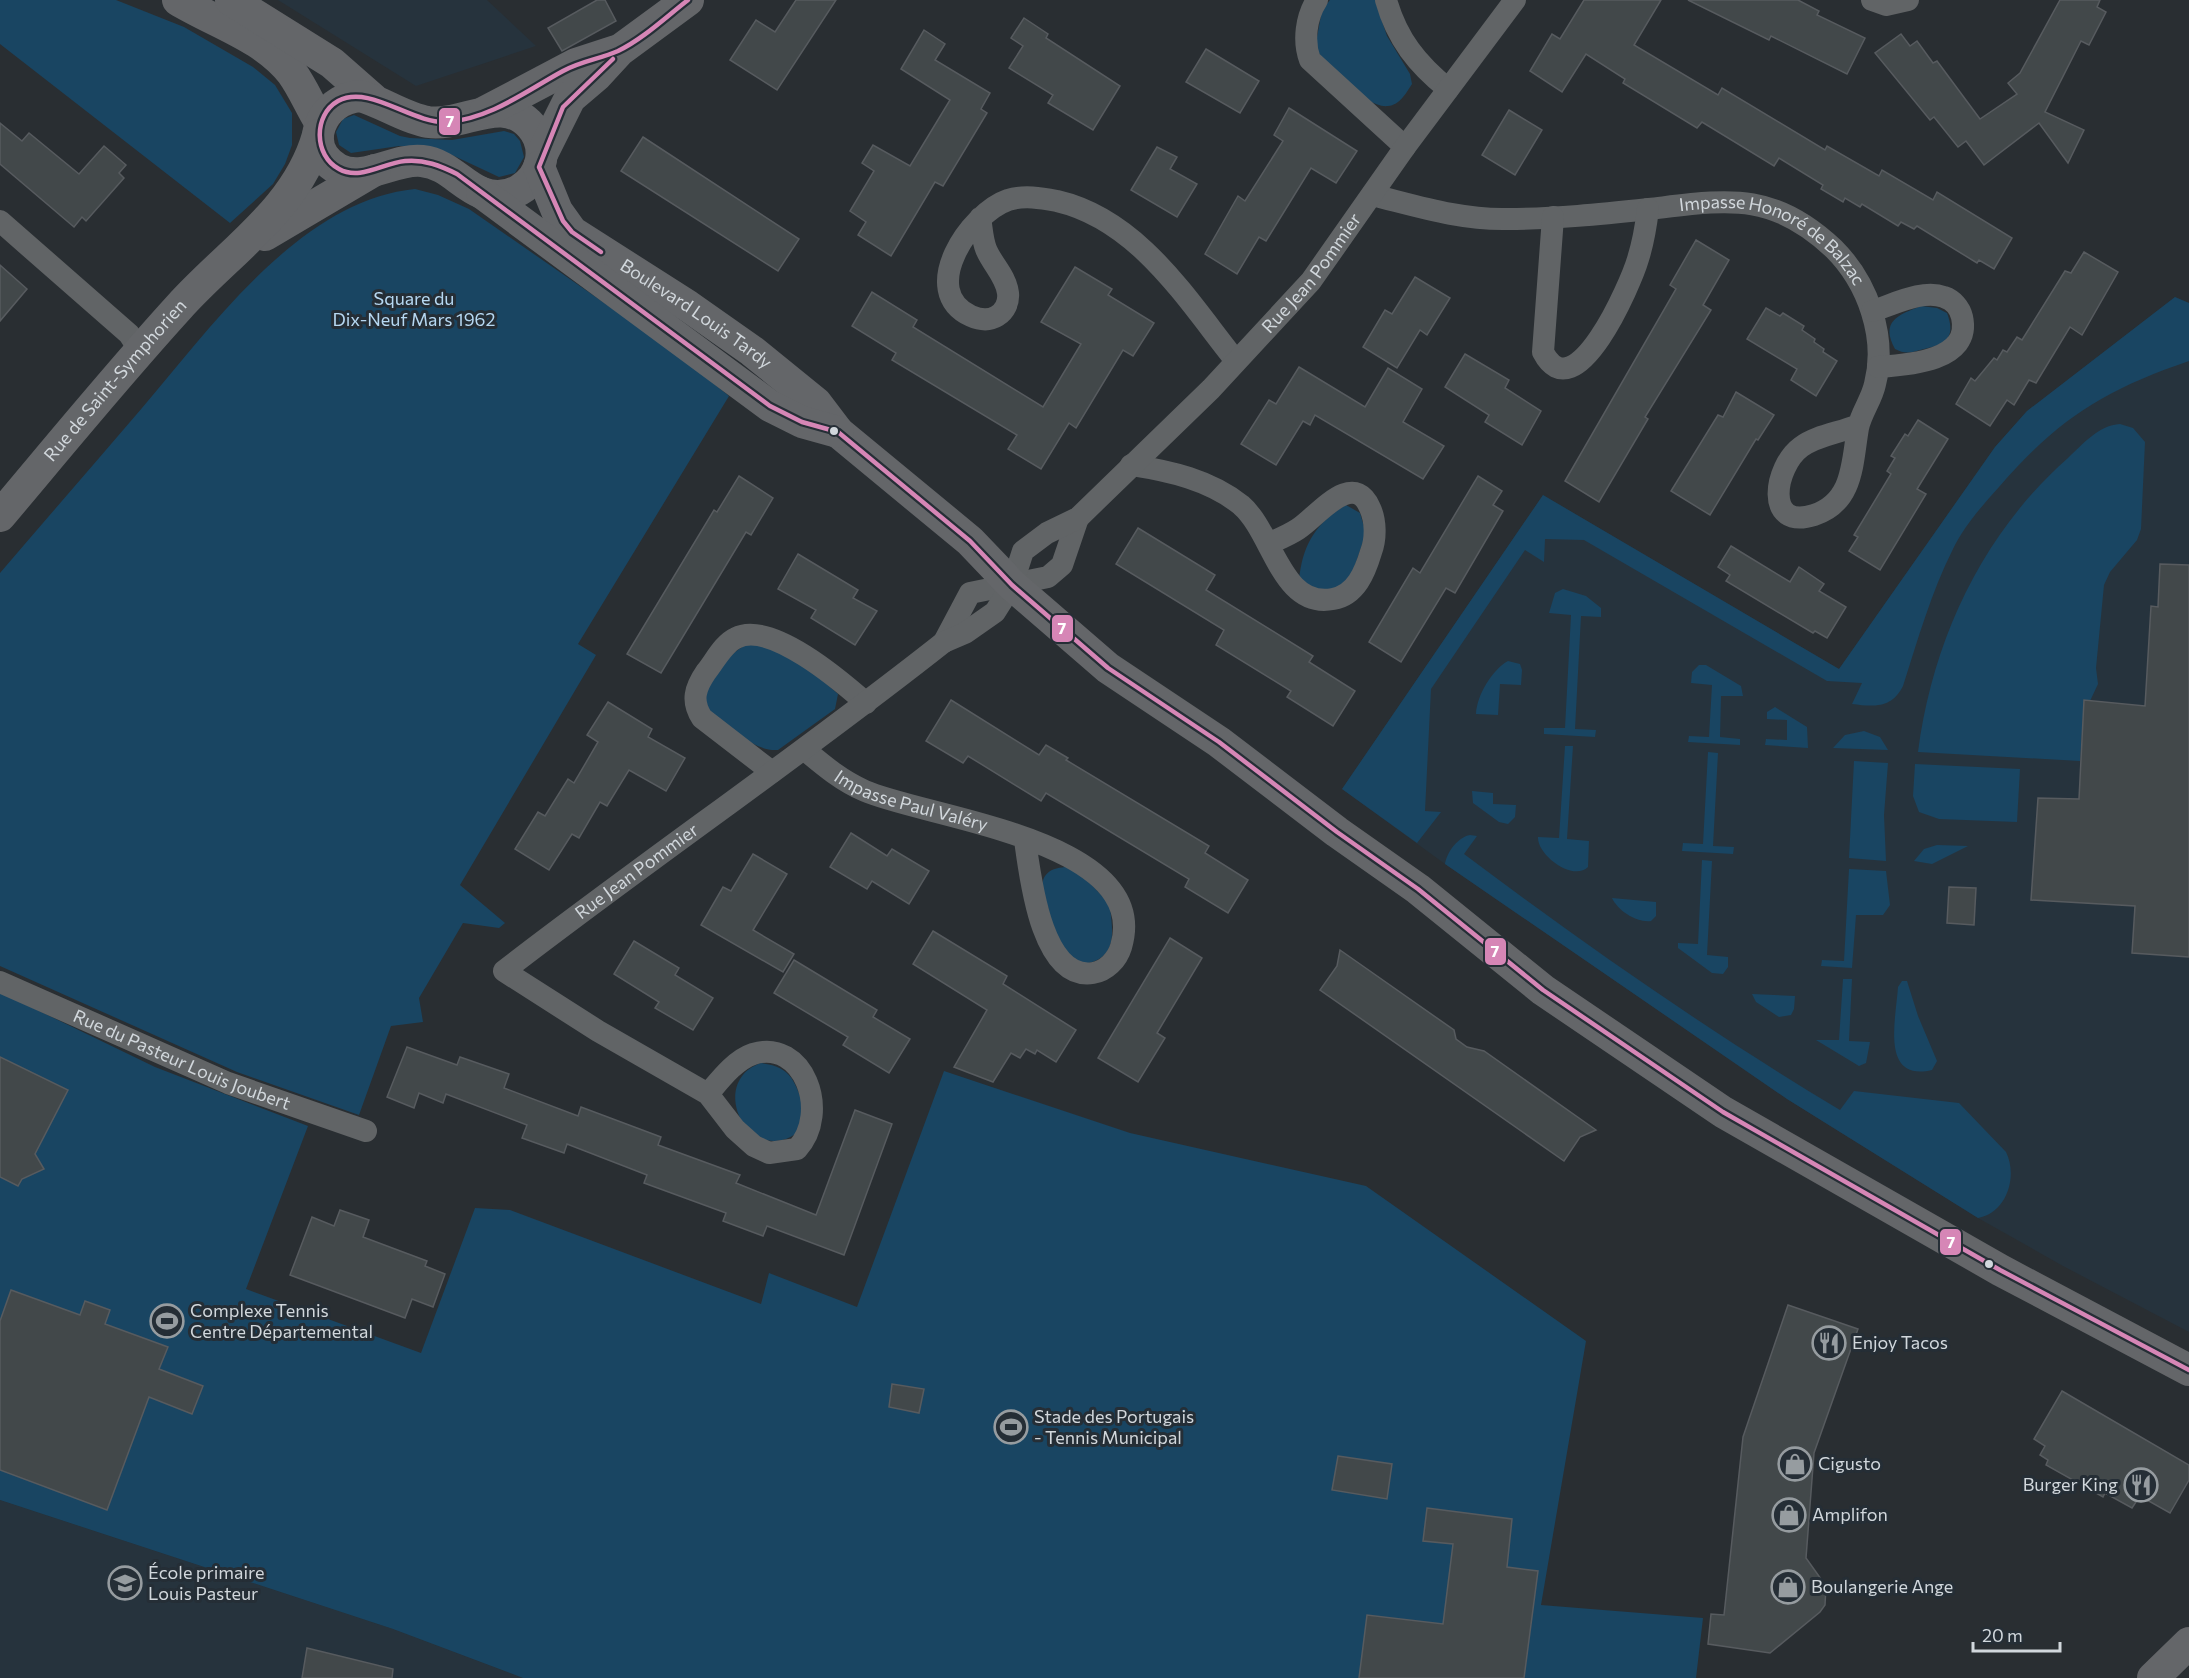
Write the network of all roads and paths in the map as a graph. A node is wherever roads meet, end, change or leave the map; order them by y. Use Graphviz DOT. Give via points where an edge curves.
graph roads {
  1 [pos="178,0"];
  2 [pos="231,0"];
  3 [pos="688,0"];
  4 [pos="1317,0"];
  5 [pos="1386,0"];
  6 [pos="1515,0"];
  7 [pos="1872,0"];
  8 [pos="1908,0"];
  9 [pos="620,50"];
  10 [pos="1448,89"];
  11 [pos="373,99"];
  12 [pos="482,113"];
  13 [pos="319,128"];
  14 [pos="1405,147"];
  15 [pos="541,160"];
  16 [pos="377,169"];
  17 [pos="482,193"];
  18 [pos="1372,195"];
  19 [pos="1648,209"];
  20 [pos="1553,217"];
  21 [pos="980,218"];
  22 [pos="0,221"];
  23 [pos="239,250"];
  24 [pos="1872,311"];
  25 [pos="140,351"];
  26 [pos="1236,361"];
  27 [pos="1878,367"];
  28 [pos="1858,425"];
  29 [pos="838,432"];
  30 [pos="1131,465"];
  31 [pos="0,516"];
  32 [pos="1078,518"];
  33 [pos="1270,543"];
  34 [pos="1012,585"];
  35 [pos="944,642"];
  36 [pos="866,703"];
  37 [pos="805,750"];
  38 [pos="772,772"];
  39 [pos="1024,840"];
  40 [pos="0,982"];
  41 [pos="708,1094"];
  42 [pos="366,1131"];
  43 [pos="2189,1370"];
  44 [pos="2189,1643"];
  45 [pos="2153,1678"];
  1 -- 13 [label="street" via="275,55 301,86"];
  2 -- 11 [label="street" via="332,63"];
  3 -- 9 [label="street"];
  4 -- 14 [label="street" via="1305,36 1310,60"];
  5 -- 10 [label="street" via="1399,37 1426,72"];
  6 -- 10 [label="street, Rue Jean Pommier"];
  7 -- 8 [label="street" via="1886,5"];
  9 -- 12 [label="street" via="576,64"];
  9 -- 15 [label="street" via="570,98"];
  10 -- 14 [label="street, Rue Jean Pommier"];
  11 -- 12 [label="street" via="428,122 447,122"];
  11 -- 13 [label="street" via="348,97 332,106"];
  12 -- 15 [label="street, Boulevard Louis Tardy" via="497,110 524,118 540,140"];
  13 -- 16 [label="street" via="321,148 338,169 351,173"];
  13 -- 23 [label="street, Rue de Saint-Symphorien" via="313,153 299,180"];
  14 -- 18 [label="street, Rue Jean Pommier"];
  15 -- 17 [label="street" via="524,189 496,196"];
  15 -- 29 [label="street, Boulevard Louis Tardy" via="557,211 572,232 752,351 816,403"];
  16 -- 17 [label="street, Boulevard Louis Tardy" via="403,161 441,165"];
  16 -- 23 [label="street, Rue de Saint-Symphorien"];
  17 -- 29 [label="street, Boulevard Louis Tardy" via="770,406 802,422"];
  18 -- 20 [label="street, Impasse Honoré de Balzac" via="1461,217"];
  18 -- 26 [label="street, Rue Jean Pommier" via="1311,281"];
  19 -- 20 [label="street, Impasse Honoré de Balzac"];
  19 -- 20 [label="street, Impasse Honoré de Balzac" via="1637,262 1618,305 1591,353 1571,367 1559,367 1543,352"];
  19 -- 24 [label="street, Impasse Honoré de Balzac" via="1726,201 1775,209 1819,236 1842,258 1861,284"];
  21 -- 26 [label="street" via="994,205 1013,198 1038,197 1092,213 1118,228 1143,250"];
  22 -- 25 [label="street" via="129,334"];
  23 -- 25 [label="street, Rue de Saint-Symphorien" via="181,304"];
  24 -- 27 [label="street, Impasse Honoré de Balzac"];
  24 -- 27 [label="street, Impasse Honoré de Balzac" via="1930,296 1944,297 1956,304 1962,316 1961,338 1954,348 1904,366"];
  25 -- 31 [label="street, Rue de Saint-Symphorien"];
  26 -- 30 [label="street, Rue Jean Pommier"];
  27 -- 28 [label="street, Impasse Honoré de Balzac" via="1875,385"];
  29 -- 34 [label="street, Boulevard Louis Tardy" via="970,541"];
  30 -- 32 [label="street, Rue Jean Pommier"];
  30 -- 33 [label="street" via="1166,470 1222,492 1242,506"];
  32 -- 34 [label="street, Rue Jean Pommier" via="1047,533 1023,551"];
  32 -- 34 [label="street, Rue Jean Pommier" via="1062,565 1048,577"];
  33 -- 33 [label="street" via="1290,582 1301,594 1326,600 1341,598 1360,579 1372,551 1372,510 1359,494 1337,496 1298,530"];
  34 -- 35 [label="street, Rue Jean Pommier" via="995,612 982,623"];
  34 -- 35 [label="street, Rue Jean Pommier" via="970,593"];
  34 -- 43 [label="street, Boulevard Louis Tardy" via="1108,668 1219,742 1418,889 1544,990 1723,1112 2000,1270"];
  35 -- 36 [label="street, Rue Jean Pommier"];
  36 -- 37 [label="street, Rue Jean Pommier"];
  36 -- 38 [label="street" via="802,655 770,637 757,633 734,639 698,685 696,708 702,718"];
  37 -- 38 [label="street, Rue Jean Pommier"];
  37 -- 39 [label="street, Impasse Paul Valéry" via="843,780 865,791"];
  38 -- 41 [label="street, Rue Jean Pommier" via="504,971"];
  39 -- 39 [label="street, Impasse Paul Valéry" via="1092,869 1117,900 1122,915 1121,948 1112,963 1099,972 1082,975 1069,969 1054,951 1034,900"];
  40 -- 42 [label="street, Rue du Pasteur Louis Joubert" via="228,1083"];
  41 -- 41 [label="street" via="735,1129 754,1146 770,1153 797,1149 811,1128 812,1093 796,1066 783,1056 770,1052 750,1055"];
  44 -- 45 [label="street"];
}
